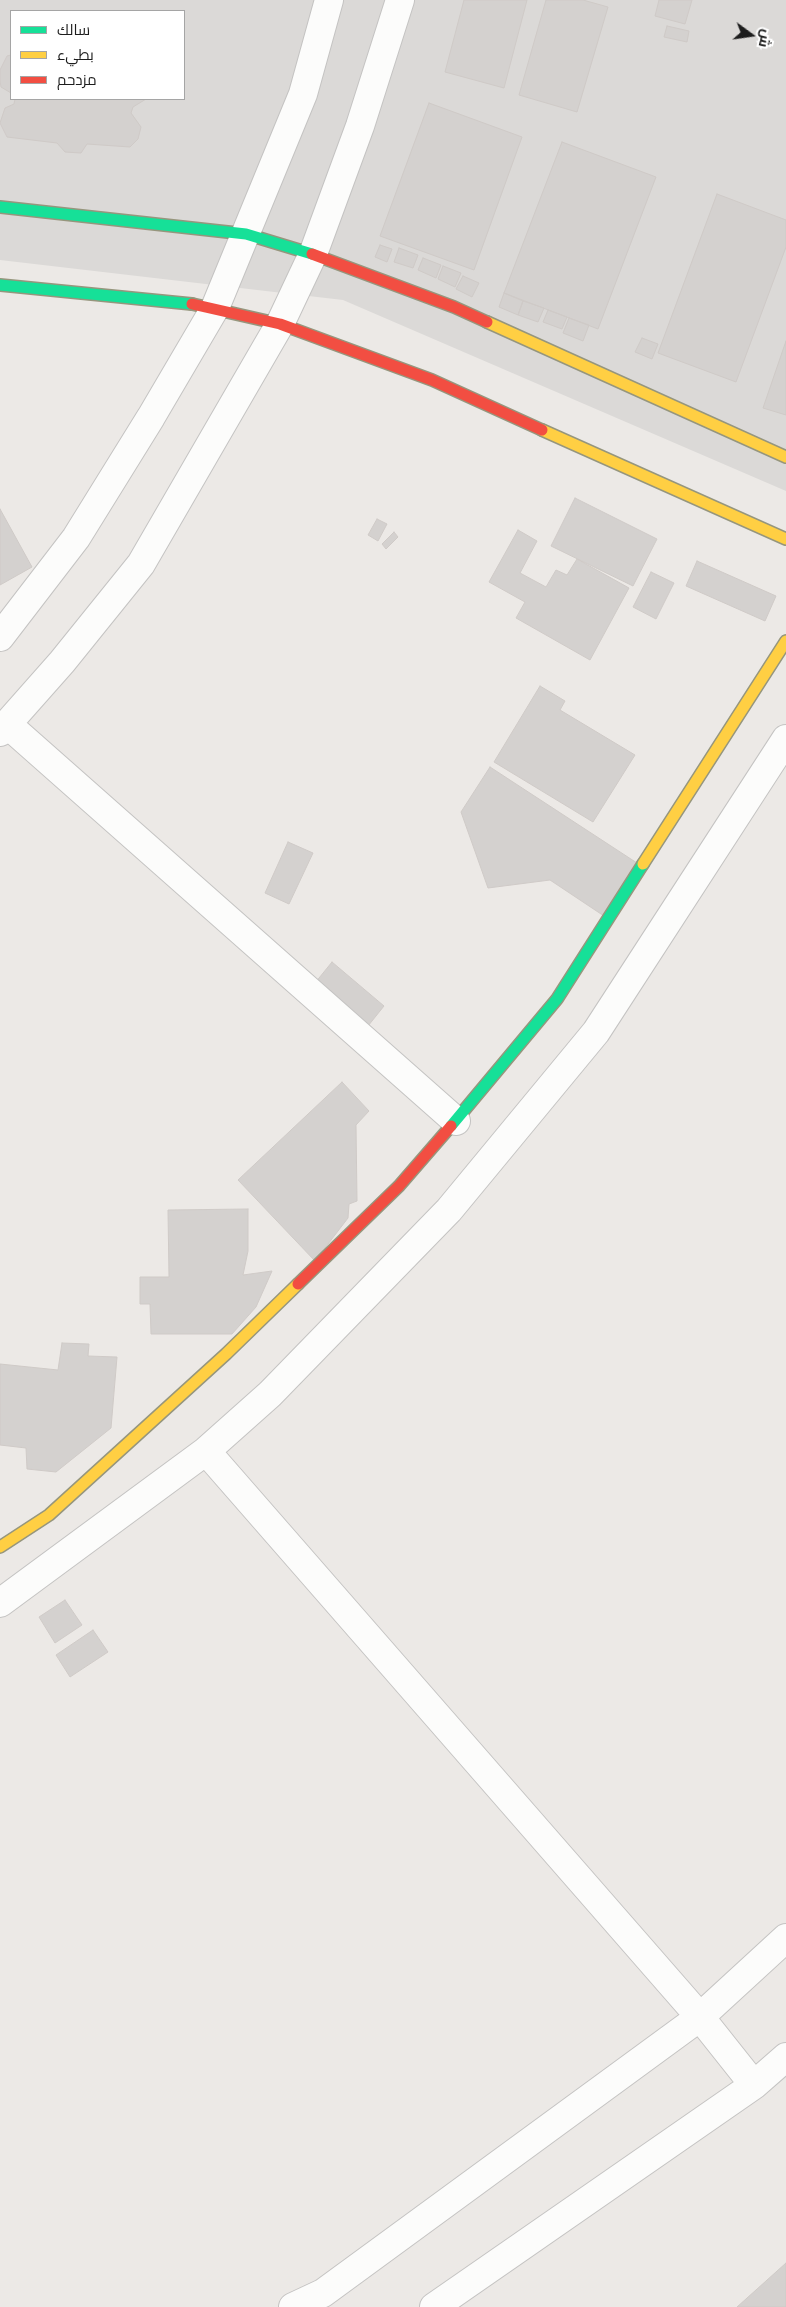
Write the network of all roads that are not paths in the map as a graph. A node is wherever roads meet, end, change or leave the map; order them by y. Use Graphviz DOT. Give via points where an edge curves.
graph roads {
  1 [pos="329,0"];
  2 [pos="400,0"];
  3 [pos="0,207"];
  4 [pos="246,234"];
  5 [pos="313,254"];
  6 [pos="0,286"];
  7 [pos="215,308"];
  8 [pos="280,324"];
  9 [pos="786,457"];
  10 [pos="786,539"];
  11 [pos="0,636"];
  12 [pos="786,641"];
  13 [pos="3,728"];
  14 [pos="786,739"];
  15 [pos="456,1121"];
  16 [pos="206,1451"];
  17 [pos="0,1547"];
  18 [pos="0,1603"];
  19 [pos="786,1938"];
  20 [pos="700,2017"];
  21 [pos="786,2057"];
  22 [pos="754,2086"];
  23 [pos="293,2307"];
  24 [pos="434,2307"];
  1 -- 4 [label="street" via="303,94"];
  2 -- 5 [label="street" via="360,126"];
  3 -- 4 [label="street"];
  4 -- 5 [label="street"];
  4 -- 7 [label="street"];
  5 -- 8 [label="street"];
  5 -- 9 [label="street" via="454,306"];
  6 -- 7 [label="street"];
  7 -- 8 [label="street"];
  7 -- 11 [label="street" via="76,538"];
  8 -- 10 [label="street" via="432,380"];
  8 -- 13 [label="street" via="141,564 62,662"];
  12 -- 15 [label="street" via="557,999"];
  13 -- 15 [label="street"];
  14 -- 16 [label="street" via="596,1032 449,1210 270,1394"];
  15 -- 17 [label="street" via="399,1186 226,1354 49,1515"];
  16 -- 18 [label="street"];
  16 -- 20 [label="street"];
  19 -- 20 [label="street"];
  20 -- 22 [label="street"];
  20 -- 23 [label="street" via="323,2292"];
  21 -- 22 [label="street"];
  22 -- 24 [label="street"];
}
